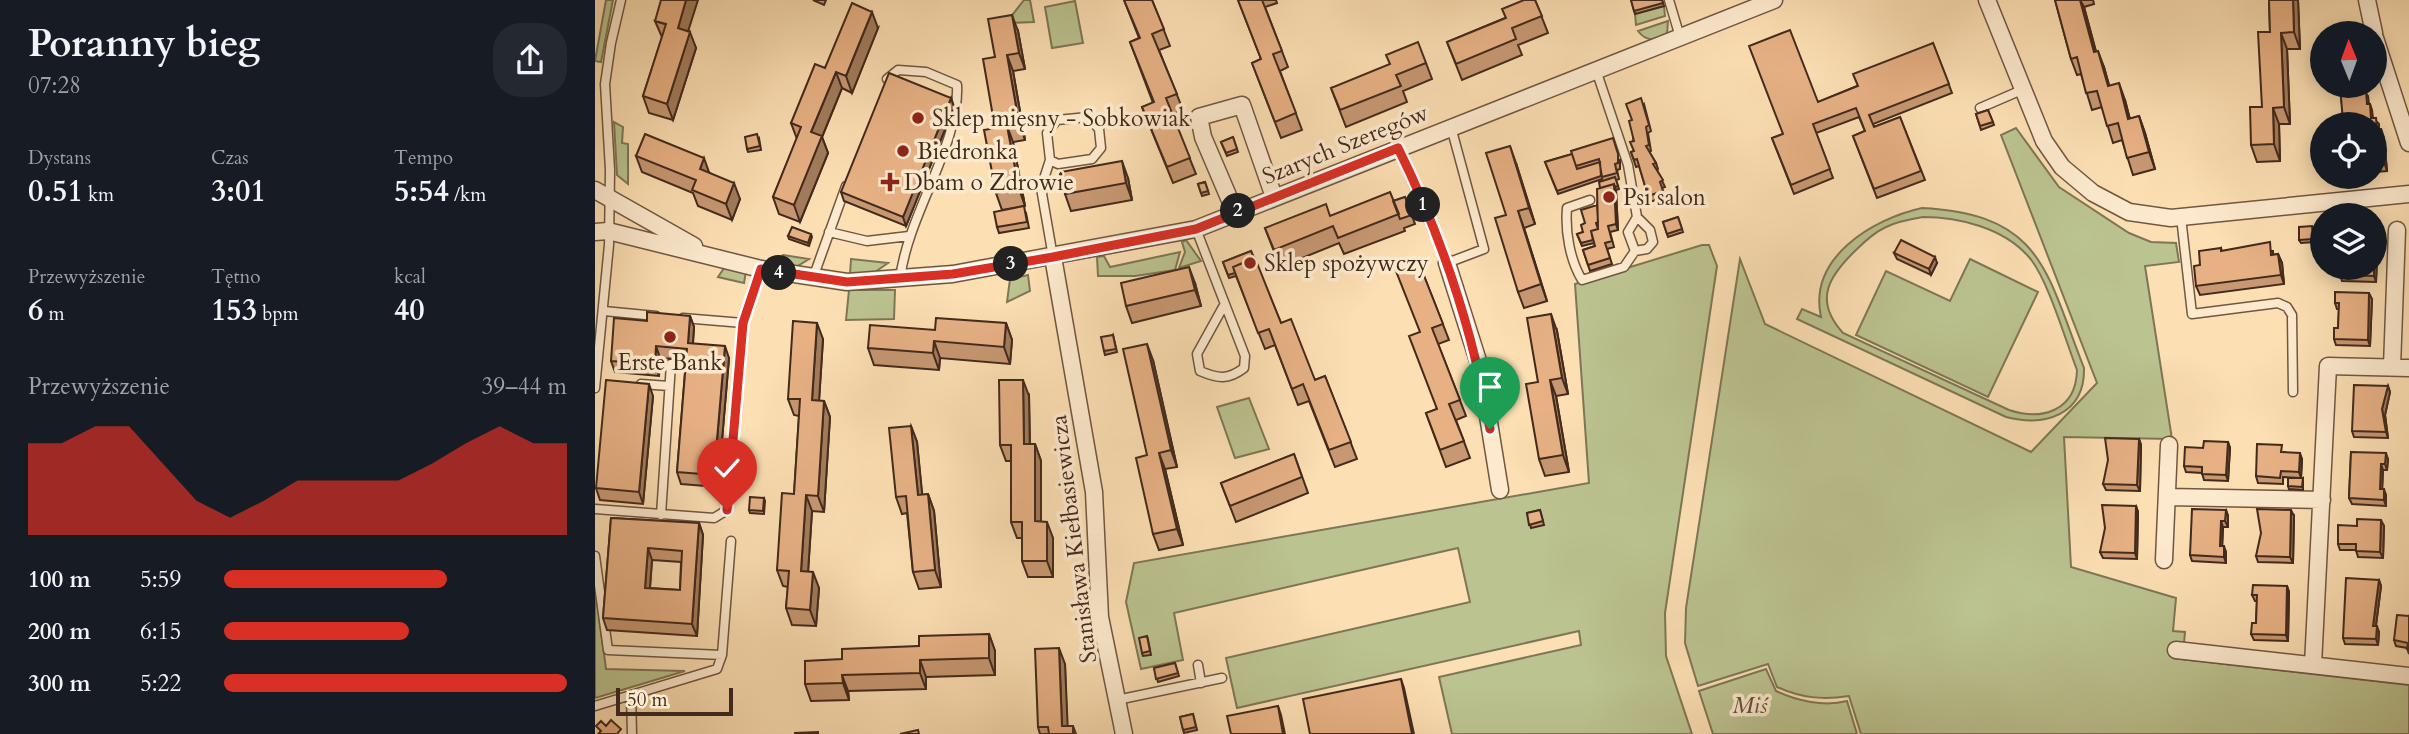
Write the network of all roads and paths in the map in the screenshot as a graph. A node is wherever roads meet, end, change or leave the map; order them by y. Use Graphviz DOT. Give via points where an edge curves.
graph roads {
  1 [pos="621,0"];
  2 [pos="1669,0"];
  3 [pos="1774,0"];
  4 [pos="1987,0"];
  5 [pos="2367,0"];
  6 [pos="2371,21"];
  7 [pos="1680,37"];
  8 [pos="1596,70"];
  9 [pos="2387,76"];
  10 [pos="2024,89"];
  11 [pos="883,91"];
  12 [pos="1980,108"];
  13 [pos="1451,127"];
  14 [pos="2409,143"];
  15 [pos="1398,148"];
  16 [pos="1050,160"];
  17 [pos="848,181"];
  18 [pos="595,190"];
  19 [pos="2409,194"];
  20 [pos="1274,197"];
  21 [pos="610,199"];
  22 [pos="1590,200"];
  23 [pos="1235,212"];
  24 [pos="1637,217"];
  25 [pos="2181,217"];
  26 [pos="1196,229"];
  27 [pos="2397,230"];
  28 [pos="601,231"];
  29 [pos="829,232"];
  30 [pos="909,236"];
  31 [pos="1635,251"];
  32 [pos="712,255"];
  33 [pos="1053,257"];
  34 [pos="1447,262"];
  35 [pos="761,269"];
  36 [pos="813,278"];
  37 [pos="900,279"];
  38 [pos="1223,307"];
  39 [pos="604,311"];
  40 [pos="743,323"];
  41 [pos="671,364"];
  42 [pos="2401,368"];
  43 [pos="630,383"];
  44 [pos="669,386"];
  45 [pos="595,388"];
  46 [pos="2293,392"];
  47 [pos="2169,445"];
  48 [pos="1500,490"];
  49 [pos="2167,497"];
  50 [pos="2322,500"];
  51 [pos="595,509"];
  52 [pos="660,515"];
  53 [pos="731,541"];
  54 [pos="595,556"];
  55 [pos="2164,560"];
  56 [pos="2176,650"];
  57 [pos="722,655"];
  58 [pos="1198,665"];
  59 [pos="2313,665"];
  60 [pos="2409,676"];
  61 [pos="1222,678"];
  62 [pos="1201,683"];
  63 [pos="631,695"];
  64 [pos="1117,700"];
  65 [pos="595,706"];
  66 [pos="632,734"];
  67 [pos="1124,734"];
  1 -- 21 [label="lane" via="605,84"];
  2 -- 7 [label="lane"];
  3 -- 7 [label="street, Szarych Szeregów"];
  4 -- 10 [label="street"];
  5 -- 6 [label="street"];
  7 -- 8 [label="street, Szarych Szeregów"];
  8 -- 13 [label="street, Szarych Szeregów"];
  8 -- 24 [label="lane" via="1628,165"];
  9 -- 14 [label="street"];
  10 -- 12 [label="lane"];
  10 -- 25 [label="street" via="2050,149 2062,167 2093,194 2129,212"];
  11 -- 30 [label="lane" via="898,70 926,72 957,85 958,110"];
  13 -- 15 [label="street, Szarych Szeregów"];
  13 -- 34 [label="lane" via="1484,249"];
  15 -- 20 [label="street, Szarych Szeregów"];
  15 -- 34 [label="lane"];
  16 -- 16 [label="lane" via="1058,164 1092,159 1101,148 1099,129 1088,117 1057,120 1048,133"];
  16 -- 33 [label="lane" via="1041,188"];
  17 -- 29 [label="lane"];
  18 -- 21 [label="street, Szarych Szeregów"];
  19 -- 25 [label="street"];
  20 -- 23 [label="street, Szarych Szeregów"];
  20 -- 23 [label="street" via="1242,105 1199,117 1202,137"];
  21 -- 28 [label="lane"];
  21 -- 32 [label="street, Szarych Szeregów"];
  22 -- 31 [label="lane" via="1567,208 1565,227 1582,280 1624,267"];
  23 -- 26 [label="street, Szarych Szeregów"];
  24 -- 31 [label="lane" via="1628,232"];
  24 -- 31 [label="lane" via="1650,230 1653,242 1647,249"];
  25 -- 46 [label="lane" via="2192,314 2278,303 2287,307 2292,315"];
  26 -- 33 [label="street, Szarych Szeregów"];
  26 -- 38 [label="lane"];
  27 -- 42 [label="street"];
  28 -- 32 [label="street, Szarych Szeregów"];
  28 -- 39 [label="lane"];
  29 -- 30 [label="lane" via="867,241"];
  29 -- 36 [label="lane"];
  30 -- 37 [label="lane"];
  32 -- 35 [label="street, Szarych Szeregów"];
  33 -- 37 [label="street, Szarych Szeregów"];
  33 -- 64 [label="street, Stanisława Kiełbasiewicza" via="1094,492 1100,617"];
  34 -- 48 [label="street" via="1480,367"];
  35 -- 36 [label="street, Szarych Szeregów"];
  35 -- 40 [label="lane"];
  36 -- 37 [label="street, Szarych Szeregów" via="847,282"];
  38 -- 38 [label="lane" via="1197,355 1201,371 1217,379 1232,378 1244,368 1241,340"];
  39 -- 40 [label="lane"];
  39 -- 45 [label="lane"];
  40 -- 52 [label="lane" via="727,510 714,518"];
  41 -- 44 [label="lane"];
  42 -- 50 [label="street" via="2328,366"];
  43 -- 44 [label="lane"];
  44 -- 52 [label="lane"];
  47 -- 49 [label="street"];
  49 -- 50 [label="street"];
  49 -- 55 [label="street"];
  50 -- 59 [label="street"];
  51 -- 52 [label="lane"];
  53 -- 57 [label="lane"];
  54 -- 57 [label="lane" via="608,650"];
  56 -- 59 [label="street"];
  57 -- 63 [label="lane" via="717,669"];
  58 -- 62 [label="lane"];
  59 -- 60 [label="street"];
  61 -- 62 [label="lane"];
  62 -- 64 [label="lane"];
  63 -- 65 [label="lane"];
  63 -- 66 [label="lane"];
  64 -- 67 [label="street, Stanisława Kiełbasiewicza"];
}
